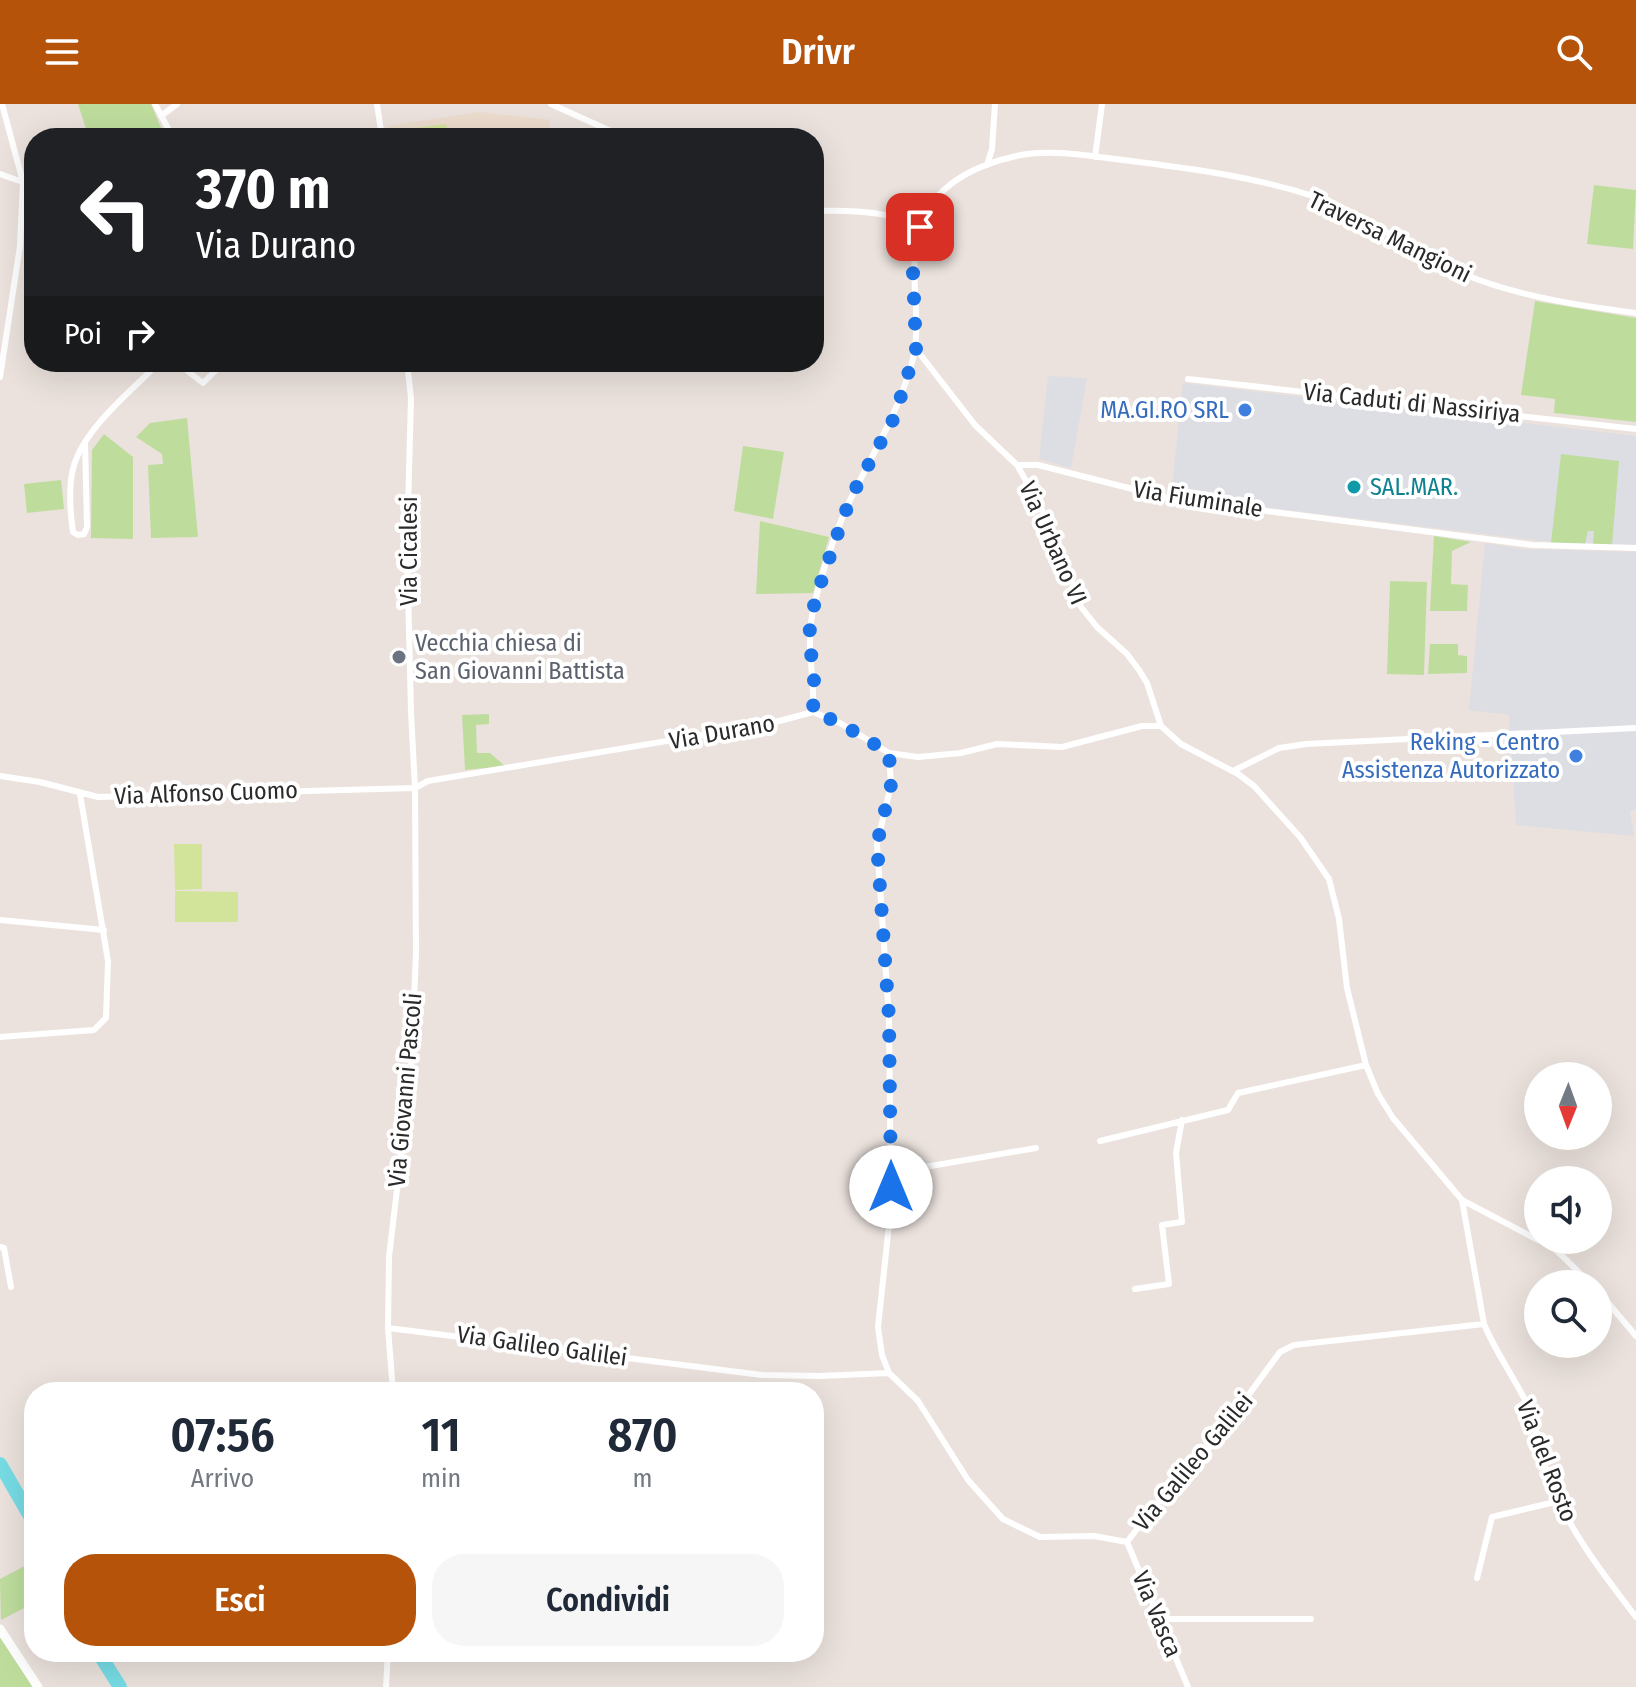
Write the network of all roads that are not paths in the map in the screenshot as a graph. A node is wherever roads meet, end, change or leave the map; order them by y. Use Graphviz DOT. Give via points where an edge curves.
graph roads {
  1 [pos="2,104"];
  2 [pos="155,104"];
  3 [pos="177,104"];
  4 [pos="377,104"];
  5 [pos="551,104"];
  6 [pos="995,104"];
  7 [pos="1102,104"];
  8 [pos="161,116"];
  9 [pos="166,128"];
  10 [pos="381,128"];
  11 [pos="604,128"];
  12 [pos="1095,157"];
  13 [pos="987,165"];
  14 [pos="0,174"];
  15 [pos="23,182"];
  16 [pos="824,211"];
  17 [pos="920,227"];
  18 [pos="1636,313"];
  19 [pos="916,349"];
  20 [pos="151,372"];
  21 [pos="189,372"];
  22 [pos="214,372"];
  23 [pos="408,372"];
  24 [pos="0,377"];
  25 [pos="1188,379"];
  26 [pos="1636,429"];
  27 [pos="85,442"];
  28 [pos="1017,465"];
  29 [pos="1636,548"];
  30 [pos="813,712"];
  31 [pos="1161,726"];
  32 [pos="1636,728"];
  33 [pos="889,753"];
  34 [pos="1233,771"];
  35 [pos="0,776"];
  36 [pos="415,788"];
  37 [pos="80,794"];
  38 [pos="0,920"];
  39 [pos="104,930"];
  40 [pos="0,1037"];
  41 [pos="1366,1065"];
  42 [pos="1182,1120"];
  43 [pos="1100,1141"];
  44 [pos="1036,1148"];
  45 [pos="891,1168"];
  46 [pos="1462,1200"];
  47 [pos="1524,1233"];
  48 [pos="0,1247"];
  49 [pos="1560,1254"];
  50 [pos="1577,1270"];
  51 [pos="11,1287"];
  52 [pos="1135,1289"];
  53 [pos="1612,1308"];
  54 [pos="1484,1324"];
  55 [pos="388,1328"];
  56 [pos="1636,1336"];
  57 [pos="889,1373"];
  58 [pos="392,1382"];
  59 [pos="1559,1501"];
  60 [pos="1127,1542"];
  61 [pos="1477,1578"];
  62 [pos="1636,1617"];
  63 [pos="1160,1619"];
  64 [pos="1311,1619"];
  65 [pos="0,1629"];
  66 [pos="387,1662"];
  67 [pos="38,1687"];
  68 [pos="386,1687"];
  69 [pos="1188,1687"];
  1 -- 15 [label="street"];
  2 -- 8 [label="street"];
  3 -- 8 [label="street"];
  4 -- 10 [label="street"];
  5 -- 11 [label="street"];
  6 -- 13 [label="street"];
  7 -- 12 [label="street"];
  8 -- 9 [label="street"];
  12 -- 13 [label="street, Traversa Mangioni" via="1023,155"];
  12 -- 18 [label="street, Traversa Mangioni" via="1199,168 1313,196 1478,280"];
  13 -- 17 [label="street" via="942,192"];
  14 -- 15 [label="street"];
  15 -- 24 [label="street" via="20,246"];
  16 -- 17 [label="street" via="867,213"];
  17 -- 19 [label="street" via="913,273"];
  19 -- 28 [label="street, Via Urbano VI" via="975,425"];
  19 -- 30 [label="street" via="894,418 852,495 815,600 809,635"];
  20 -- 27 [label="street"];
  21 -- 22 [label="street" via="203,383"];
  23 -- 36 [label="street, Via Cicalesi" via="407,547"];
  25 -- 26 [label="street, Via Caduti di Nassiriya"];
  27 -- 27 [label="street" via="87,527 78,535 73,532 70,490"];
  28 -- 29 [label="street, Via Fiuminale" via="1038,465 1172,499 1533,545"];
  28 -- 31 [label="street, Via Urbano VI" via="1049,524 1081,607 1139,670"];
  30 -- 33 [label="street"];
  30 -- 36 [label="street, Via Durano" via="428,781"];
  31 -- 33 [label="street" via="1062,747 997,744 933,756"];
  31 -- 34 [label="street" via="1181,744"];
  32 -- 34 [label="street" via="1306,744 1279,748"];
  33 -- 45 [label="street" via="891,785 877,844 889,1017"];
  34 -- 41 [label="street" via="1277,811 1329,879"];
  35 -- 37 [label="street, Via Alfonso Cuomo"];
  36 -- 37 [label="street, Via Alfonso Cuomo"];
  36 -- 55 [label="street, Via Giovanni Pascoli" via="411,1071 389,1257"];
  37 -- 39 [label="street"];
  38 -- 39 [label="street"];
  39 -- 40 [label="street" via="106,1018 94,1030"];
  41 -- 42 [label="street" via="1238,1093 1228,1110"];
  41 -- 46 [label="street" via="1393,1118"];
  42 -- 43 [label="street"];
  42 -- 52 [label="street" via="1176,1153 1182,1222 1162,1225 1169,1284"];
  44 -- 45 [label="street"];
  45 -- 57 [label="street" via="878,1327"];
  46 -- 47 [label="street"];
  46 -- 54 [label="street, Via del Rosto"];
  48 -- 51 [label="street"];
  49 -- 50 [label="street"];
  53 -- 56 [label="street"];
  54 -- 59 [label="street, Via del Rosto" via="1533,1417"];
  54 -- 60 [label="street, Via Galileo Galilei" via="1294,1345 1280,1352 1211,1446"];
  55 -- 57 [label="street, Via Galileo Galilei" via="762,1375"];
  55 -- 58 [label="street, Via Giovanni Pascoli"];
  57 -- 60 [label="street, Via Galileo Galilei" via="918,1401 968,1480 1003,1519 1040,1537 1094,1536"];
  59 -- 61 [label="street" via="1492,1517"];
  59 -- 62 [label="street, Via del Rosto"];
  60 -- 63 [label="street, Via Vasca"];
  63 -- 64 [label="street"];
  63 -- 69 [label="street, Via Vasca"];
  65 -- 67 [label="main road"];
  66 -- 68 [label="street"];
}
